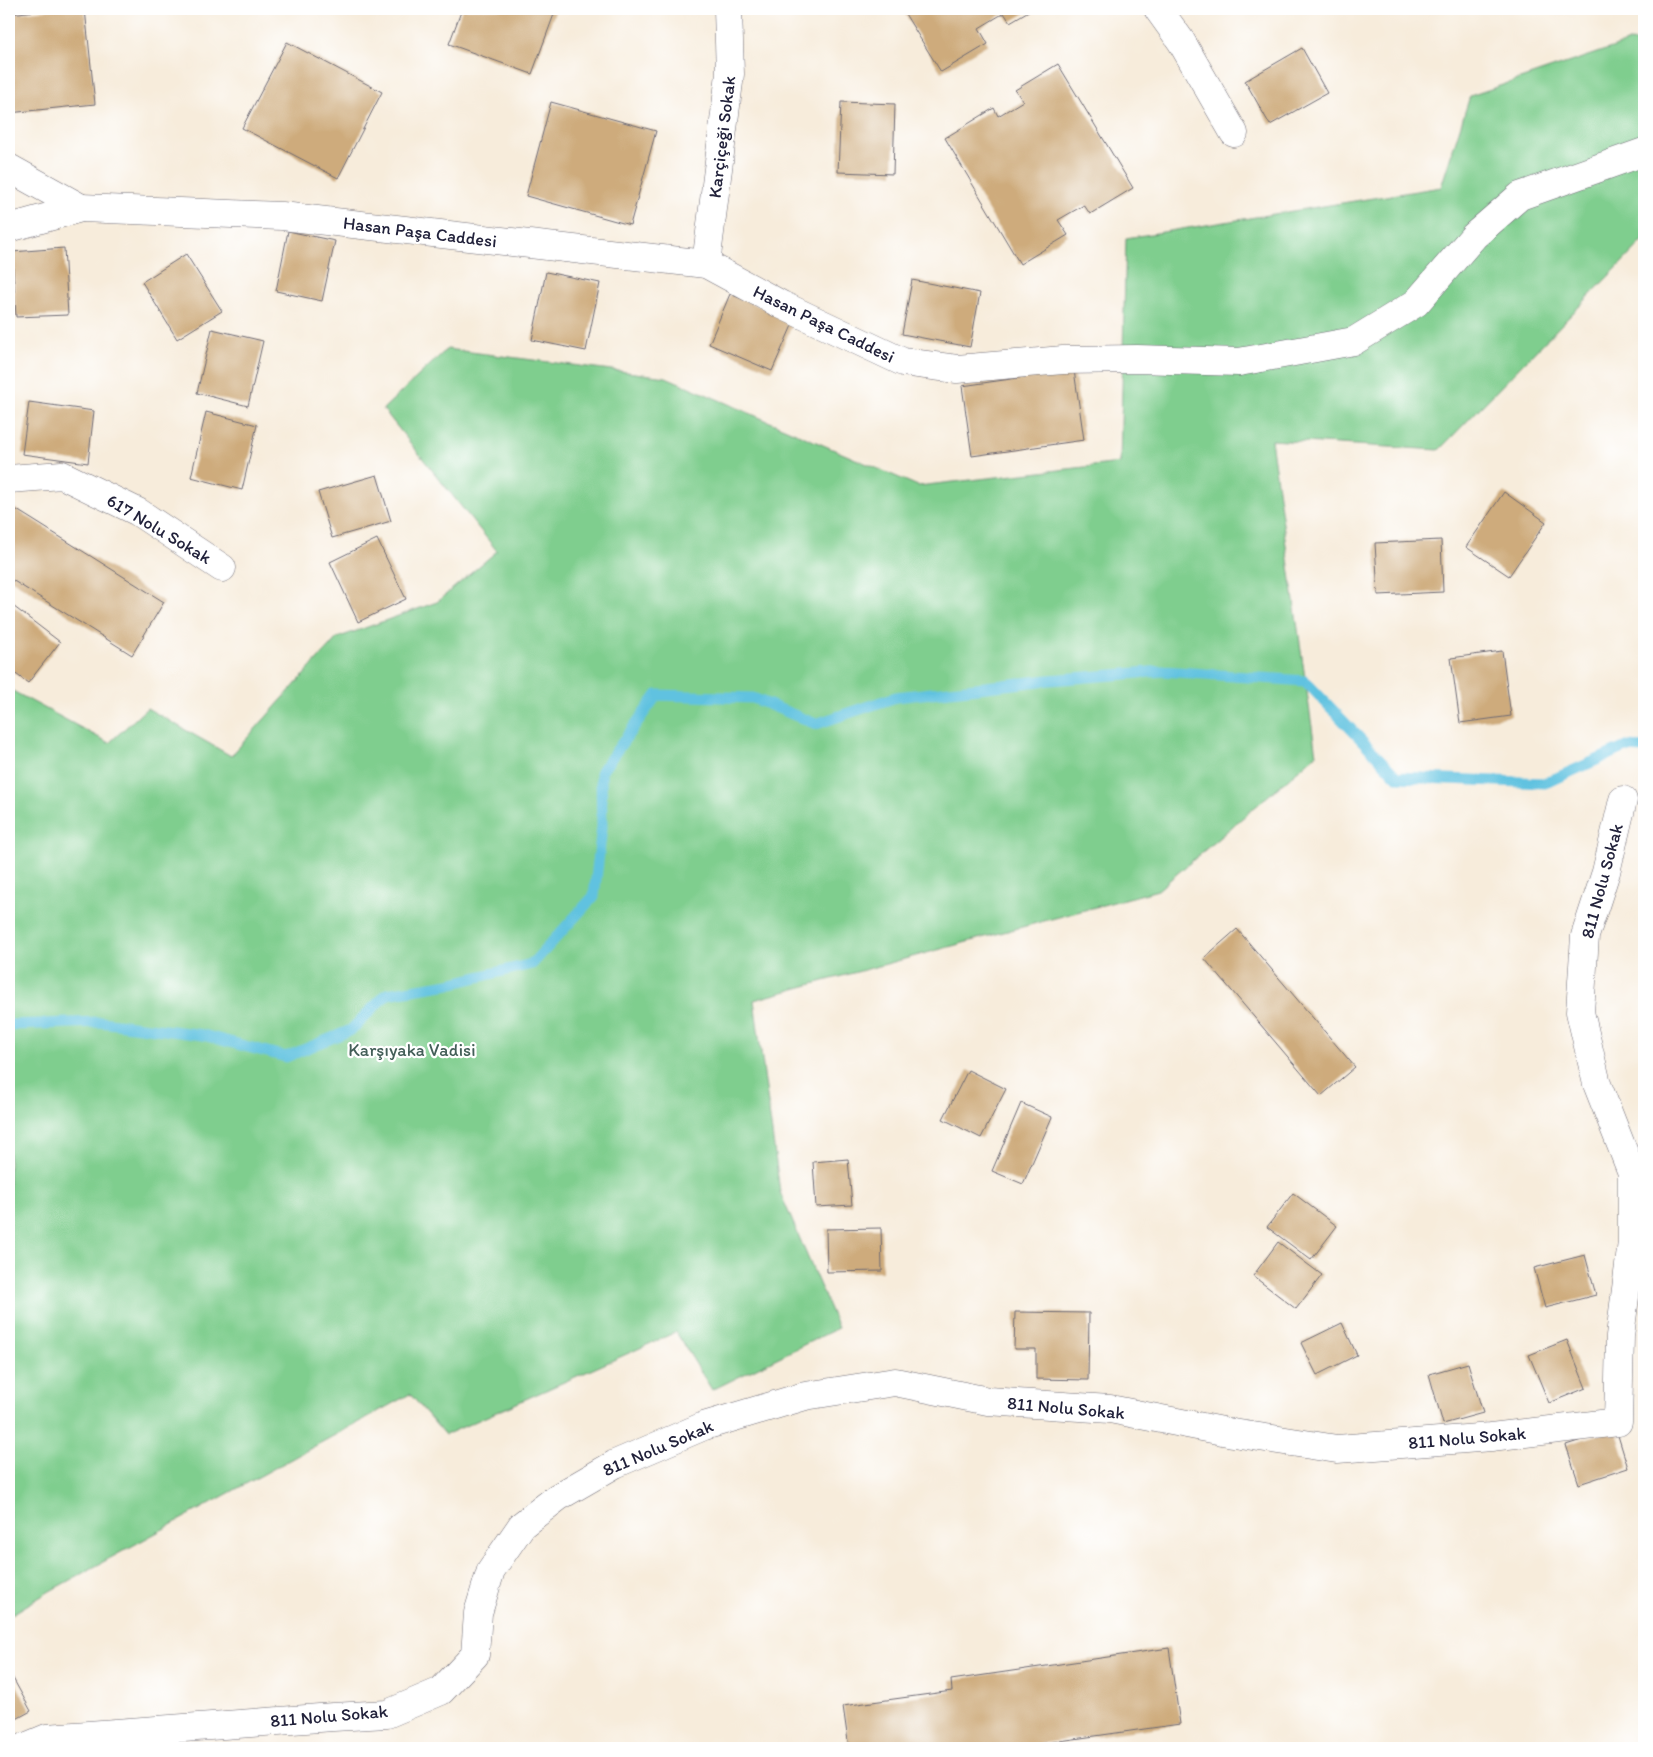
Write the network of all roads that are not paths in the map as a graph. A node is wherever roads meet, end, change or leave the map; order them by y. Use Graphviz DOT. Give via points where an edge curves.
graph roads {
  1 [pos="728,9"];
  2 [pos="1158,9"];
  3 [pos="1234,133"];
  4 [pos="1644,152"];
  5 [pos="9,168"];
  6 [pos="81,208"];
  7 [pos="9,228"];
  8 [pos="706,264"];
  9 [pos="9,479"];
  10 [pos="222,568"];
  11 [pos="1623,800"];
  12 [pos="23,1748"];
  1 -- 8 [label="street, Karçiçeği Sokak" via="730,74"];
  2 -- 3 [label="street" via="1181,41"];
  4 -- 8 [label="street, Hasan Paşa Caddesi" via="1520,196 1474,236 1416,303 1354,341 1239,362 1063,360 956,369 902,362"];
  5 -- 6 [label="street"];
  6 -- 7 [label="street, Hasan Paşa Caddesi"];
  6 -- 8 [label="street, Hasan Paşa Caddesi" via="282,216"];
  9 -- 10 [label="street, 617 Nolu Sokak" via="62,476 138,512"];
  11 -- 12 [label="street, 811 Nolu Sokak" via="1606,872 1585,936 1580,1012 1597,1084 1632,1172 1632,1242 1620,1336 1618,1422 1491,1437 1337,1449 1110,1410 988,1401 895,1382 805,1396 704,1426 615,1464 558,1497 522,1525 491,1570 478,1614 475,1655 441,1691 387,1714 47,1738"];
}
